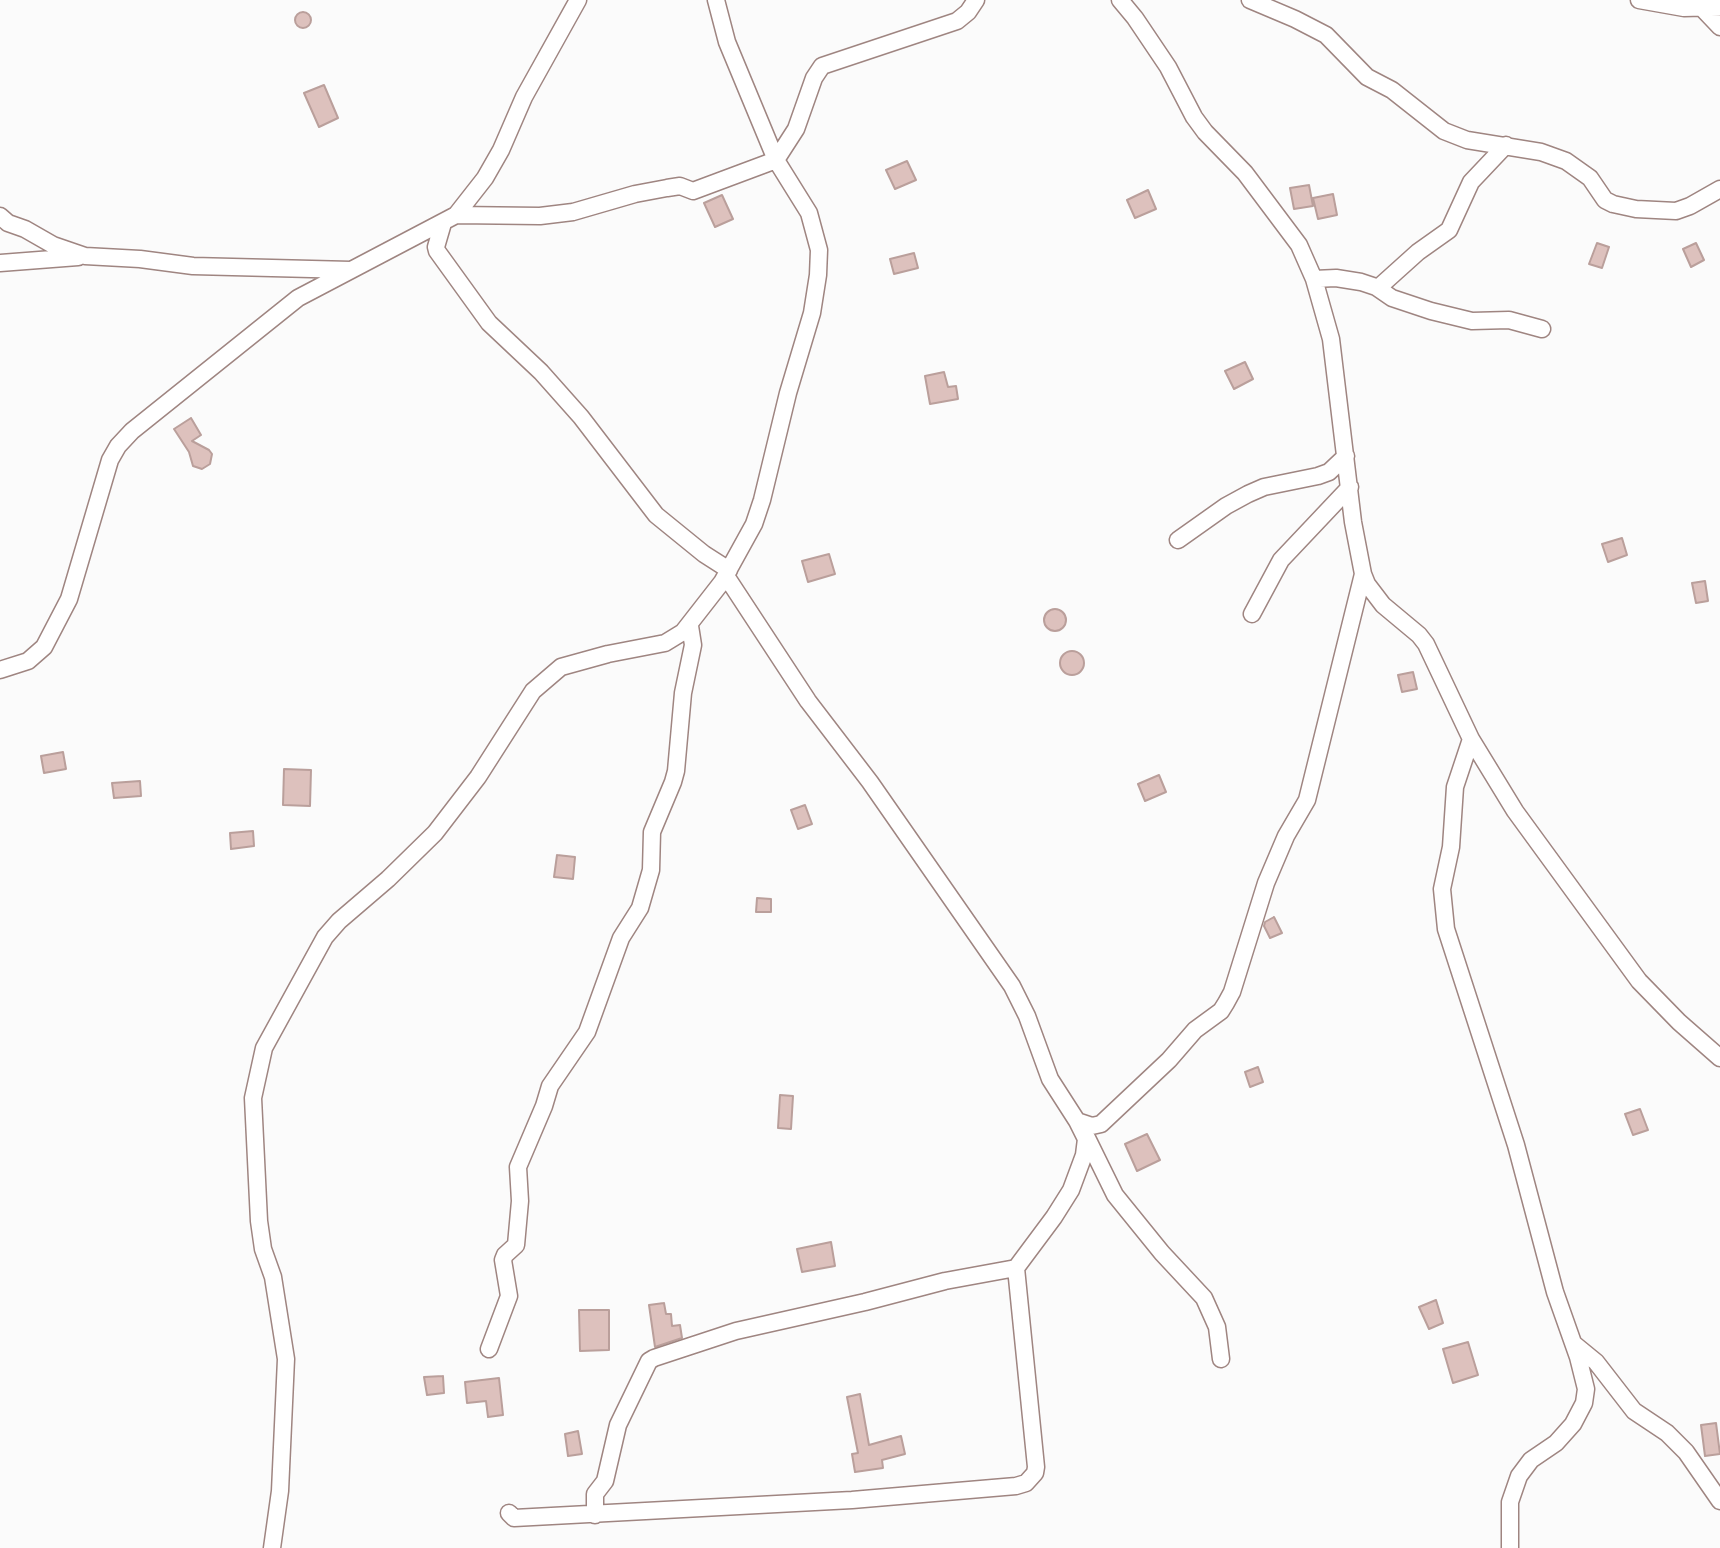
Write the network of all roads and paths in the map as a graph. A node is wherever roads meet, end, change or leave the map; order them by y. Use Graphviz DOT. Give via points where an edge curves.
graph roads {
  1 [pos="578,0"];
  2 [pos="716,0"];
  3 [pos="976,0"];
  4 [pos="1250,0"];
  5 [pos="1639,0"];
  6 [pos="1121,1"];
  7 [pos="1690,5"];
  8 [pos="1720,7"];
  9 [pos="1720,27"];
  10 [pos="1506,145"];
  11 [pos="776,160"];
  12 [pos="1720,189"];
  13 [pos="0,216"];
  14 [pos="450,219"];
  15 [pos="85,256"];
  16 [pos="0,263"];
  17 [pos="353,270"];
  18 [pos="1314,279"];
  19 [pos="1378,288"];
  20 [pos="1542,329"];
  21 [pos="1346,456"];
  22 [pos="1350,487"];
  23 [pos="1178,540"];
  24 [pos="727,573"];
  25 [pos="1363,574"];
  26 [pos="1252,614"];
  27 [pos="690,626"];
  28 [pos="0,670"];
  29 [pos="1471,739"];
  30 [pos="1720,1058"];
  31 [pos="1077,1121"];
  32 [pos="1101,1124"];
  33 [pos="1086,1139"];
  34 [pos="1016,1268"];
  35 [pos="1574,1344"];
  36 [pos="489,1349"];
  37 [pos="1221,1359"];
  38 [pos="1720,1501"];
  39 [pos="509,1513"];
  40 [pos="595,1515"];
  41 [pos="272,1548"];
  42 [pos="1510,1548"];
  1 -- 14 [label="street" via="524,97 491,169"];
  2 -- 11 [label="street" via="727,42"];
  3 -- 11 [label="street" via="957,21 822,66 796,129"];
  4 -- 10 [label="street" via="1326,36 1367,77 1392,90 1444,131"];
  5 -- 7 [label="street"];
  6 -- 18 [label="street" via="1168,66 1199,125 1235,160 1286,225"];
  7 -- 8 [label="street"];
  7 -- 9 [label="street"];
  10 -- 12 [label="street" via="1566,161 1590,178 1605,200 1623,207 1676,211"];
  10 -- 19 [label="street" via="1471,181 1449,230"];
  11 -- 14 [label="street" via="700,190 667,188 540,216"];
  11 -- 24 [label="street" via="812,222 819,250 818,275 762,500"];
  13 -- 15 [label="street" via="53,245"];
  14 -- 17 [label="street"];
  14 -- 24 [label="street" via="437,251 489,323 600,439 656,515"];
  15 -- 16 [label="street"];
  15 -- 17 [label="street" via="193,266"];
  17 -- 28 [label="street" via="298,298 125,439 110,460 69,599 44,647 28,661"];
  18 -- 19 [label="street" via="1336,278"];
  18 -- 21 [label="street" via="1331,339"];
  19 -- 20 [label="street" via="1392,298 1431,311 1472,321 1509,320"];
  21 -- 22 [label="street"];
  21 -- 23 [label="street" via="1329,472 1248,494"];
  22 -- 25 [label="street"];
  22 -- 26 [label="street" via="1281,560"];
  24 -- 27 [label="street"];
  24 -- 31 [label="street" via="808,701 995,959 1027,1016 1050,1079"];
  25 -- 29 [label="street" via="1383,605 1426,644"];
  25 -- 32 [label="street" via="1307,800 1266,883 1232,992 1221,1011 1195,1030"];
  27 -- 36 [label="street" via="693,645 676,771 652,832 652,870 587,1032 550,1086 518,1167 516,1245 503,1260 509,1296"];
  27 -- 41 [label="street" via="665,643 576,662 545,679 435,833 325,937 264,1048 253,1098 259,1221 286,1359"];
  29 -- 30 [label="street" via="1515,811 1639,981"];
  29 -- 35 [label="street" via="1455,787 1451,846 1442,888 1446,929"];
  31 -- 32 [label="street"];
  31 -- 33 [label="street"];
  32 -- 33 [label="street"];
  33 -- 34 [label="street" via="1071,1190"];
  33 -- 37 [label="street" via="1121,1202 1204,1298 1217,1327"];
  34 -- 40 [label="street" via="736,1331 654,1358 618,1425 604,1481 595,1494"];
  34 -- 40 [label="street" via="1036,1467 1026,1483 852,1500"];
  35 -- 38 [label="street" via="1596,1362 1634,1411 1686,1452"];
  35 -- 42 [label="street" via="1586,1389 1584,1403 1573,1424 1519,1476 1510,1502"];
  39 -- 40 [label="street" via="514,1518"];
}
